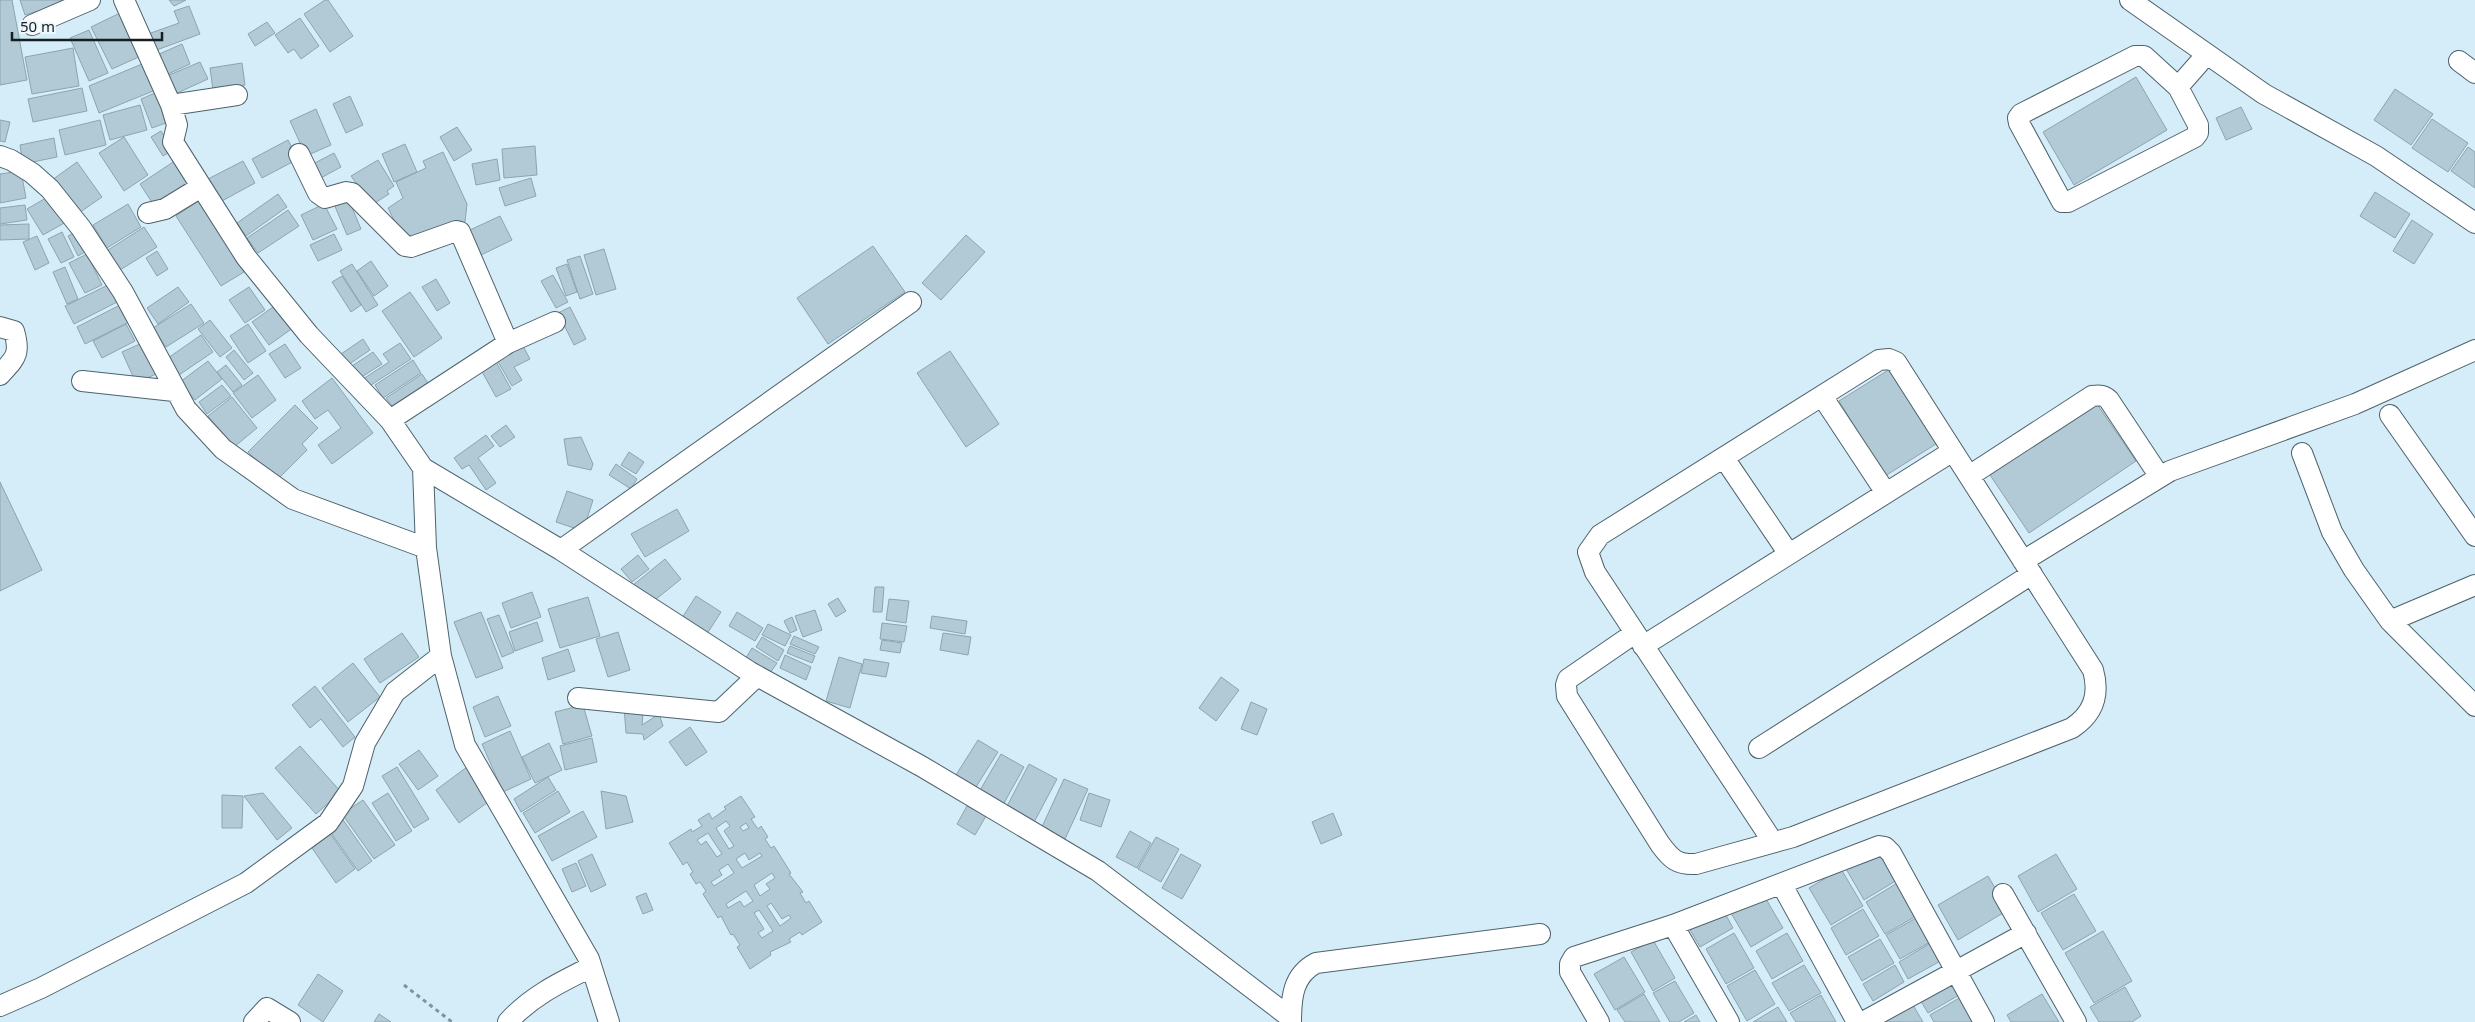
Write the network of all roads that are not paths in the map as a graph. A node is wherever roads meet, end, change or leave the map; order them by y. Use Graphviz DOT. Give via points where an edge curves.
graph roads {
  1 [pos="90,0"];
  2 [pos="124,0"];
  3 [pos="2130,0"];
  4 [pos="32,25"];
  5 [pos="2207,54"];
  6 [pos="2178,87"];
  7 [pos="237,95"];
  8 [pos="171,105"];
  9 [pos="299,154"];
  10 [pos="0,156"];
  11 [pos="201,187"];
  12 [pos="148,213"];
  13 [pos="2475,223"];
  14 [pos="912,302"];
  15 [pos="555,322"];
  16 [pos="0,327"];
  17 [pos="508,343"];
  18 [pos="2475,350"];
  19 [pos="0,375"];
  20 [pos="82,381"];
  21 [pos="174,391"];
  22 [pos="1822,396"];
  23 [pos="2390,415"];
  24 [pos="390,420"];
  25 [pos="1952,451"];
  26 [pos="2302,452"];
  27 [pos="1724,458"];
  28 [pos="423,468"];
  29 [pos="1969,476"];
  30 [pos="2160,477"];
  31 [pos="1886,493"];
  32 [pos="2475,536"];
  33 [pos="426,548"];
  34 [pos="561,550"];
  35 [pos="1789,554"];
  36 [pos="2028,568"];
  37 [pos="2475,585"];
  38 [pos="2390,621"];
  39 [pos="1639,639"];
  40 [pos="440,656"];
  41 [pos="757,676"];
  42 [pos="578,698"];
  43 [pos="2475,706"];
  44 [pos="1759,748"];
  45 [pos="1773,842"];
  46 [pos="1782,885"];
  47 [pos="2003,894"];
  48 [pos="1673,926"];
  49 [pos="2026,933"];
  50 [pos="1540,934"];
  51 [pos="591,967"];
  52 [pos="1954,970"];
  53 [pos="0,1006"];
  54 [pos="1291,1020"];
  55 [pos="254,1022"];
  56 [pos="290,1022"];
  57 [pos="508,1022"];
  58 [pos="609,1022"];
  59 [pos="1599,1022"];
  60 [pos="1729,1022"];
  61 [pos="1857,1022"];
  62 [pos="1863,1022"];
  63 [pos="1984,1022"];
  64 [pos="2076,1022"];
  1 -- 4 [label="street"];
  2 -- 8 [label="street"];
  3 -- 5 [label="street"];
  5 -- 6 [label="street"];
  5 -- 13 [label="street" via="2264,94 2376,156"];
  6 -- 6 [label="street" via="2198,125 2195,137 2068,202 2062,202 2019,123 2021,114 2135,56 2144,56"];
  7 -- 8 [label="street"];
  8 -- 11 [label="street" via="177,125 172,142"];
  9 -- 17 [label="street" via="318,193 325,198 352,193 405,246 460,232"];
  10 -- 21 [label="street" via="12,160 50,189 81,228 123,292"];
  11 -- 12 [label="street" via="165,209"];
  11 -- 24 [label="street" via="246,257 308,335"];
  14 -- 34 [label="street"];
  15 -- 17 [label="street"];
  16 -- 19 [label="street" via="14,331 19,346 17,356"];
  17 -- 24 [label="street"];
  18 -- 30 [label="street" via="2355,404"];
  20 -- 21 [label="street"];
  21 -- 33 [label="street" via="223,449 293,499"];
  22 -- 25 [label="street" via="1880,360 1889,358 1896,362"];
  22 -- 27 [label="street"];
  22 -- 31 [label="street"];
  23 -- 32 [label="street"];
  24 -- 28 [label="street"];
  25 -- 29 [label="street"];
  25 -- 31 [label="street"];
  26 -- 38 [label="street" via="2340,547"];
  27 -- 35 [label="street"];
  27 -- 39 [label="street" via="1600,535 1588,552 1595,572"];
  28 -- 33 [label="street"];
  28 -- 34 [label="street"];
  29 -- 30 [label="street" via="2092,396 2104,396"];
  29 -- 36 [label="street"];
  30 -- 36 [label="street"];
  31 -- 35 [label="street"];
  33 -- 40 [label="street"];
  34 -- 41 [label="street"];
  35 -- 39 [label="street"];
  36 -- 44 [label="street"];
  36 -- 45 [label="street" via="2093,670 2096,698 2084,720 2072,728"];
  37 -- 38 [label="street"];
  38 -- 43 [label="street"];
  39 -- 45 [label="street"];
  39 -- 45 [label="street" via="1568,679 1566,689 1567,696 1660,844 1674,861 1696,864"];
  40 -- 51 [label="street" via="465,745"];
  40 -- 53 [label="street" via="395,692 364,743 354,786 328,823 246,883"];
  41 -- 42 [label="street" via="718,712"];
  41 -- 54 [label="street" via="921,766 1098,871"];
  46 -- 48 [label="street"];
  46 -- 52 [label="street" via="1875,848 1885,848 1891,853"];
  46 -- 61 [label="street"];
  47 -- 49 [label="street"];
  48 -- 59 [label="street" via="1574,958 1570,972"];
  48 -- 60 [label="street"];
  49 -- 52 [label="street"];
  49 -- 64 [label="street"];
  50 -- 54 [label="street" via="1316,962 1296,979"];
  51 -- 57 [label="street" via="540,994"];
  51 -- 58 [label="street"];
  52 -- 62 [label="street"];
  52 -- 63 [label="street"];
  55 -- 56 [label="street" via="267,1008"];
}
